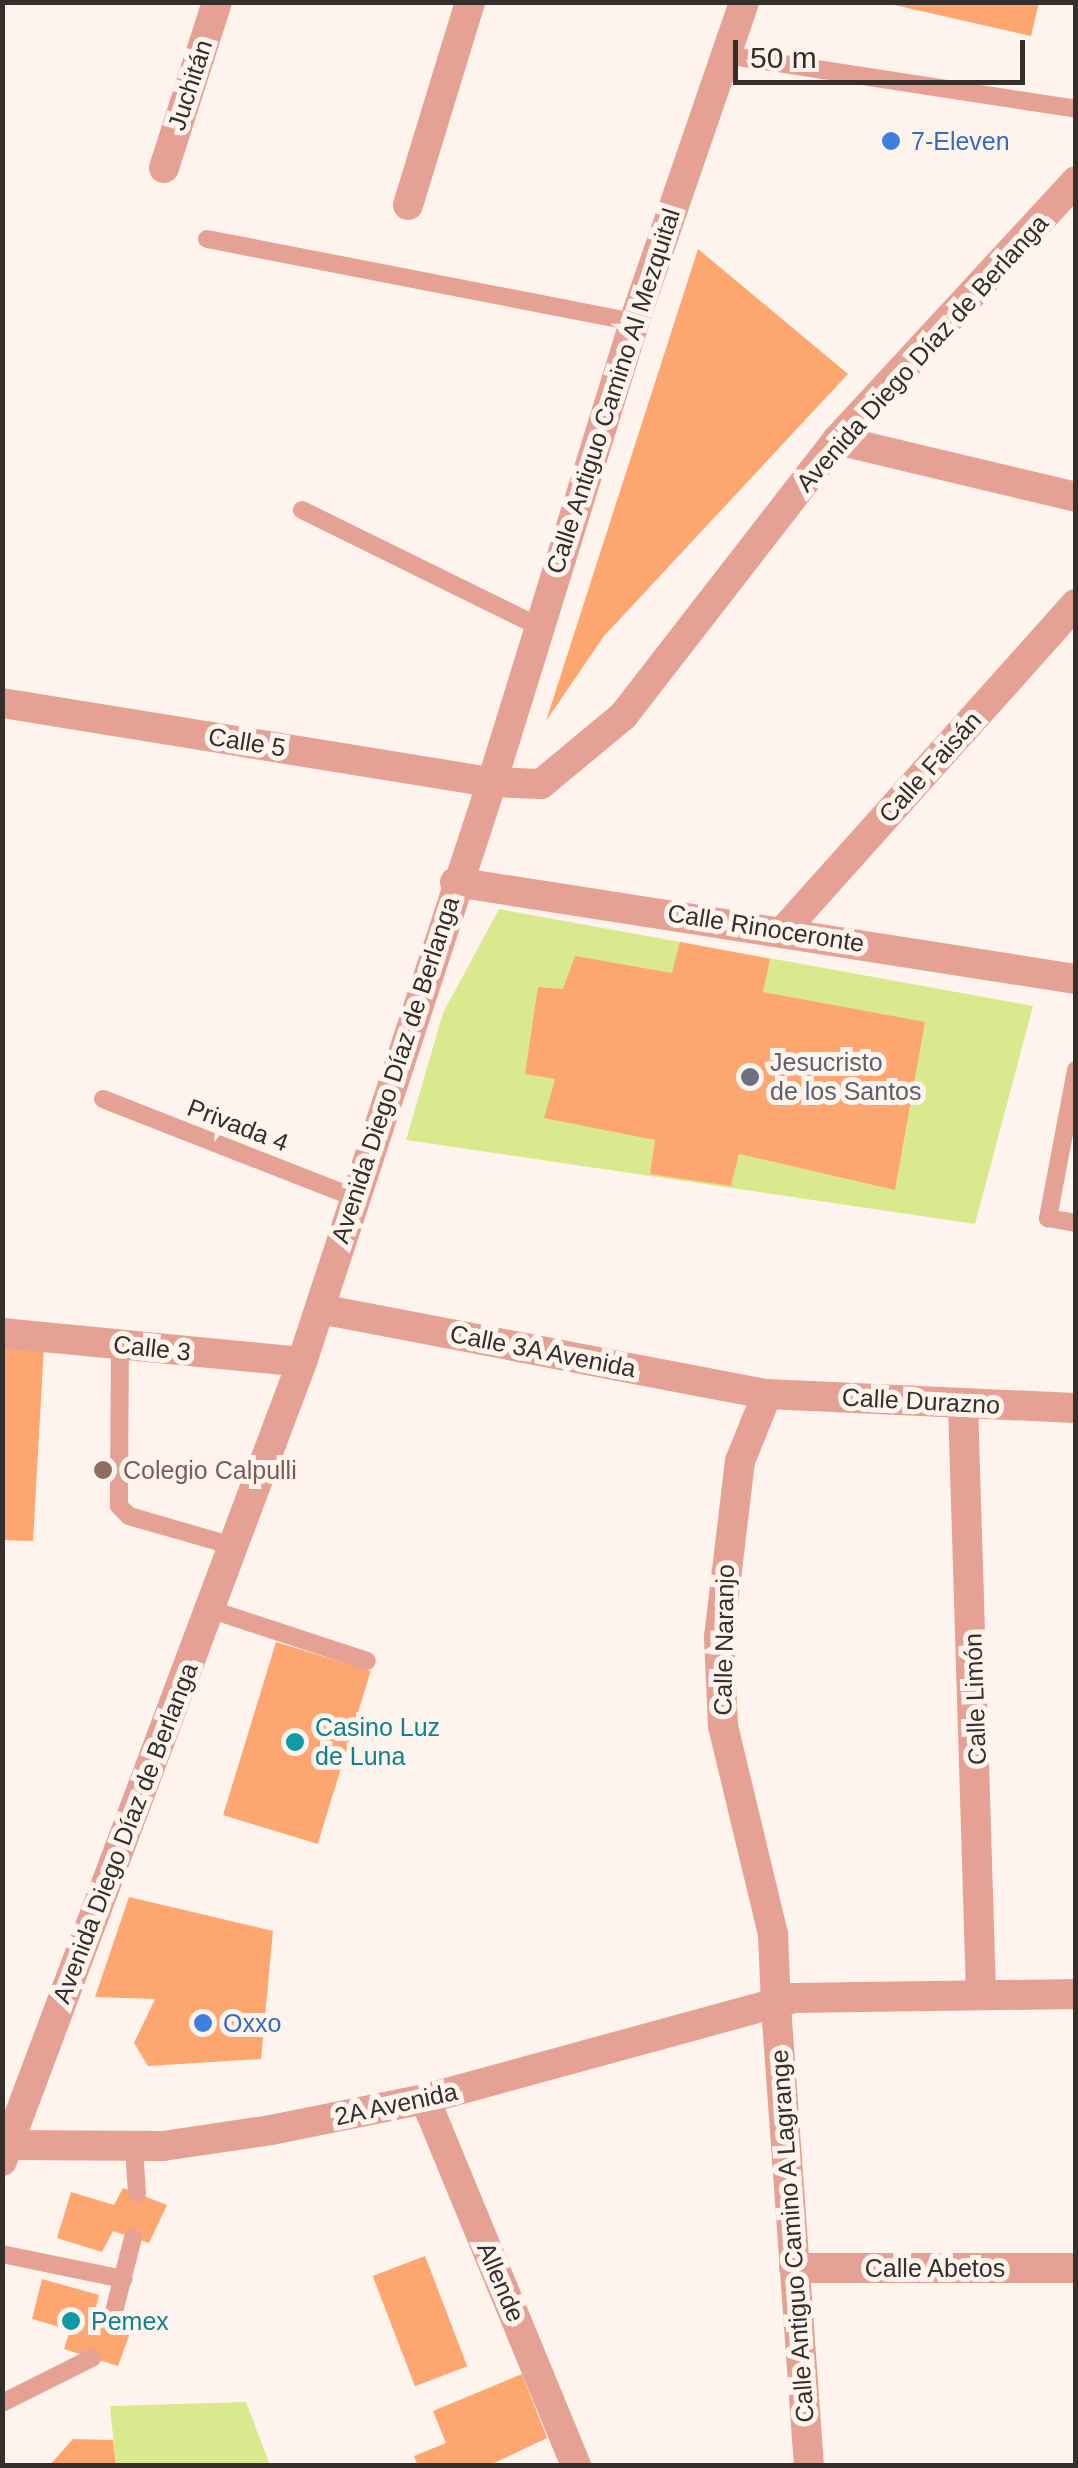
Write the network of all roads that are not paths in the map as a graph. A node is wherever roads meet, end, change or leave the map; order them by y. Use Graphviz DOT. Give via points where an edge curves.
graph roads {
  1 [pos="217,2"];
  2 [pos="470,2"];
  3 [pos="744,2"];
  4 [pos="725,55"];
  5 [pos="1076,109"];
  6 [pos="164,168"];
  7 [pos="1076,181"];
  8 [pos="408,205"];
  9 [pos="207,239"];
  10 [pos="634,322"];
  11 [pos="837,440"];
  12 [pos="1076,497"];
  13 [pos="302,510"];
  14 [pos="1076,604"];
  15 [pos="538,626"];
  16 [pos="2,703"];
  17 [pos="492,782"];
  18 [pos="456,882"];
  19 [pos="785,929"];
  20 [pos="1074,977"];
  21 [pos="1076,1070"];
  22 [pos="104,1099"];
  23 [pos="354,1196"];
  24 [pos="1076,1223"];
  25 [pos="320,1309"];
  26 [pos="2,1333"];
  27 [pos="120,1344"];
  28 [pos="302,1362"];
  29 [pos="767,1394"];
  30 [pos="963,1404"];
  31 [pos="1076,1408"];
  32 [pos="232,1546"];
  33 [pos="209,1609"];
  34 [pos="368,1660"];
  35 [pos="981,1994"];
  36 [pos="1076,1994"];
  37 [pos="776,2006"];
  38 [pos="425,2099"];
  39 [pos="134,2147"];
  40 [pos="5,2153"];
  41 [pos="137,2193"];
  42 [pos="133,2238"];
  43 [pos="2,2254"];
  44 [pos="794,2268"];
  45 [pos="1076,2268"];
  46 [pos="122,2279"];
  47 [pos="111,2323"];
  48 [pos="92,2358"];
  49 [pos="2,2403"];
  50 [pos="576,2466"];
  51 [pos="809,2466"];
  1 -- 6 [label="street, Juchitán"];
  2 -- 8 [label="street"];
  3 -- 4 [label="street, Calle Antiguo Camino Al Mezquital"];
  4 -- 5 [label="lane"];
  4 -- 10 [label="street, Calle Antiguo Camino Al Mezquital"];
  7 -- 11 [label="street, Avenida Diego Díaz de Berlanga"];
  9 -- 10 [label="lane"];
  10 -- 15 [label="street, Calle Antiguo Camino Al Mezquital"];
  11 -- 12 [label="street"];
  11 -- 17 [label="street, Avenida Diego Díaz de Berlanga" via="623,716 541,784"];
  13 -- 15 [label="lane"];
  14 -- 19 [label="street, Calle Faisán"];
  15 -- 17 [label="street, Calle Antiguo Camino Al Mezquital"];
  16 -- 17 [label="street, Calle 5"];
  17 -- 18 [label="street, Avenida Diego Díaz de Berlanga"];
  18 -- 19 [label="street, Calle Rinoceronte"];
  18 -- 23 [label="street, Avenida Diego Díaz de Berlanga"];
  19 -- 20 [label="street, Calle Rinoceronte"];
  21 -- 24 [label="lane" via="1048,1218"];
  22 -- 23 [label="lane, Privada 4"];
  23 -- 25 [label="street, Avenida Diego Díaz de Berlanga"];
  25 -- 28 [label="street, Avenida Diego Díaz de Berlanga"];
  25 -- 29 [label="street, Calle 3A Avenida"];
  26 -- 27 [label="street, Calle 3"];
  27 -- 28 [label="street, Calle 3"];
  27 -- 32 [label="lane" via="119,1506 129,1516"];
  28 -- 32 [label="street, Avenida Diego Díaz de Berlanga"];
  29 -- 30 [label="street, Calle Durazno"];
  29 -- 37 [label="street, Calle Naranjo" via="740,1461 719,1638 723,1726 773,1934"];
  30 -- 31 [label="street, Calle Durazno"];
  30 -- 35 [label="street, Calle Limón"];
  32 -- 33 [label="street, Avenida Diego Díaz de Berlanga"];
  33 -- 34 [label="lane"];
  33 -- 40 [label="street, Avenida Diego Díaz de Berlanga"];
  35 -- 36 [label="street, 2A Avenida"];
  35 -- 37 [label="street, 2A Avenida" via="813,1996"];
  37 -- 38 [label="street, 2A Avenida"];
  37 -- 44 [label="street, Calle Antiguo Camino A Lagrange"];
  38 -- 39 [label="street, 2A Avenida" via="271,2130"];
  38 -- 50 [label="street, Allende"];
  39 -- 40 [label="street, 2A Avenida"];
  39 -- 41 [label="lane"];
  42 -- 46 [label="lane"];
  43 -- 46 [label="lane"];
  44 -- 45 [label="street, Calle Abetos"];
  44 -- 51 [label="street, Calle Antiguo Camino A Lagrange"];
  46 -- 47 [label="lane"];
  48 -- 49 [label="lane"];
}
